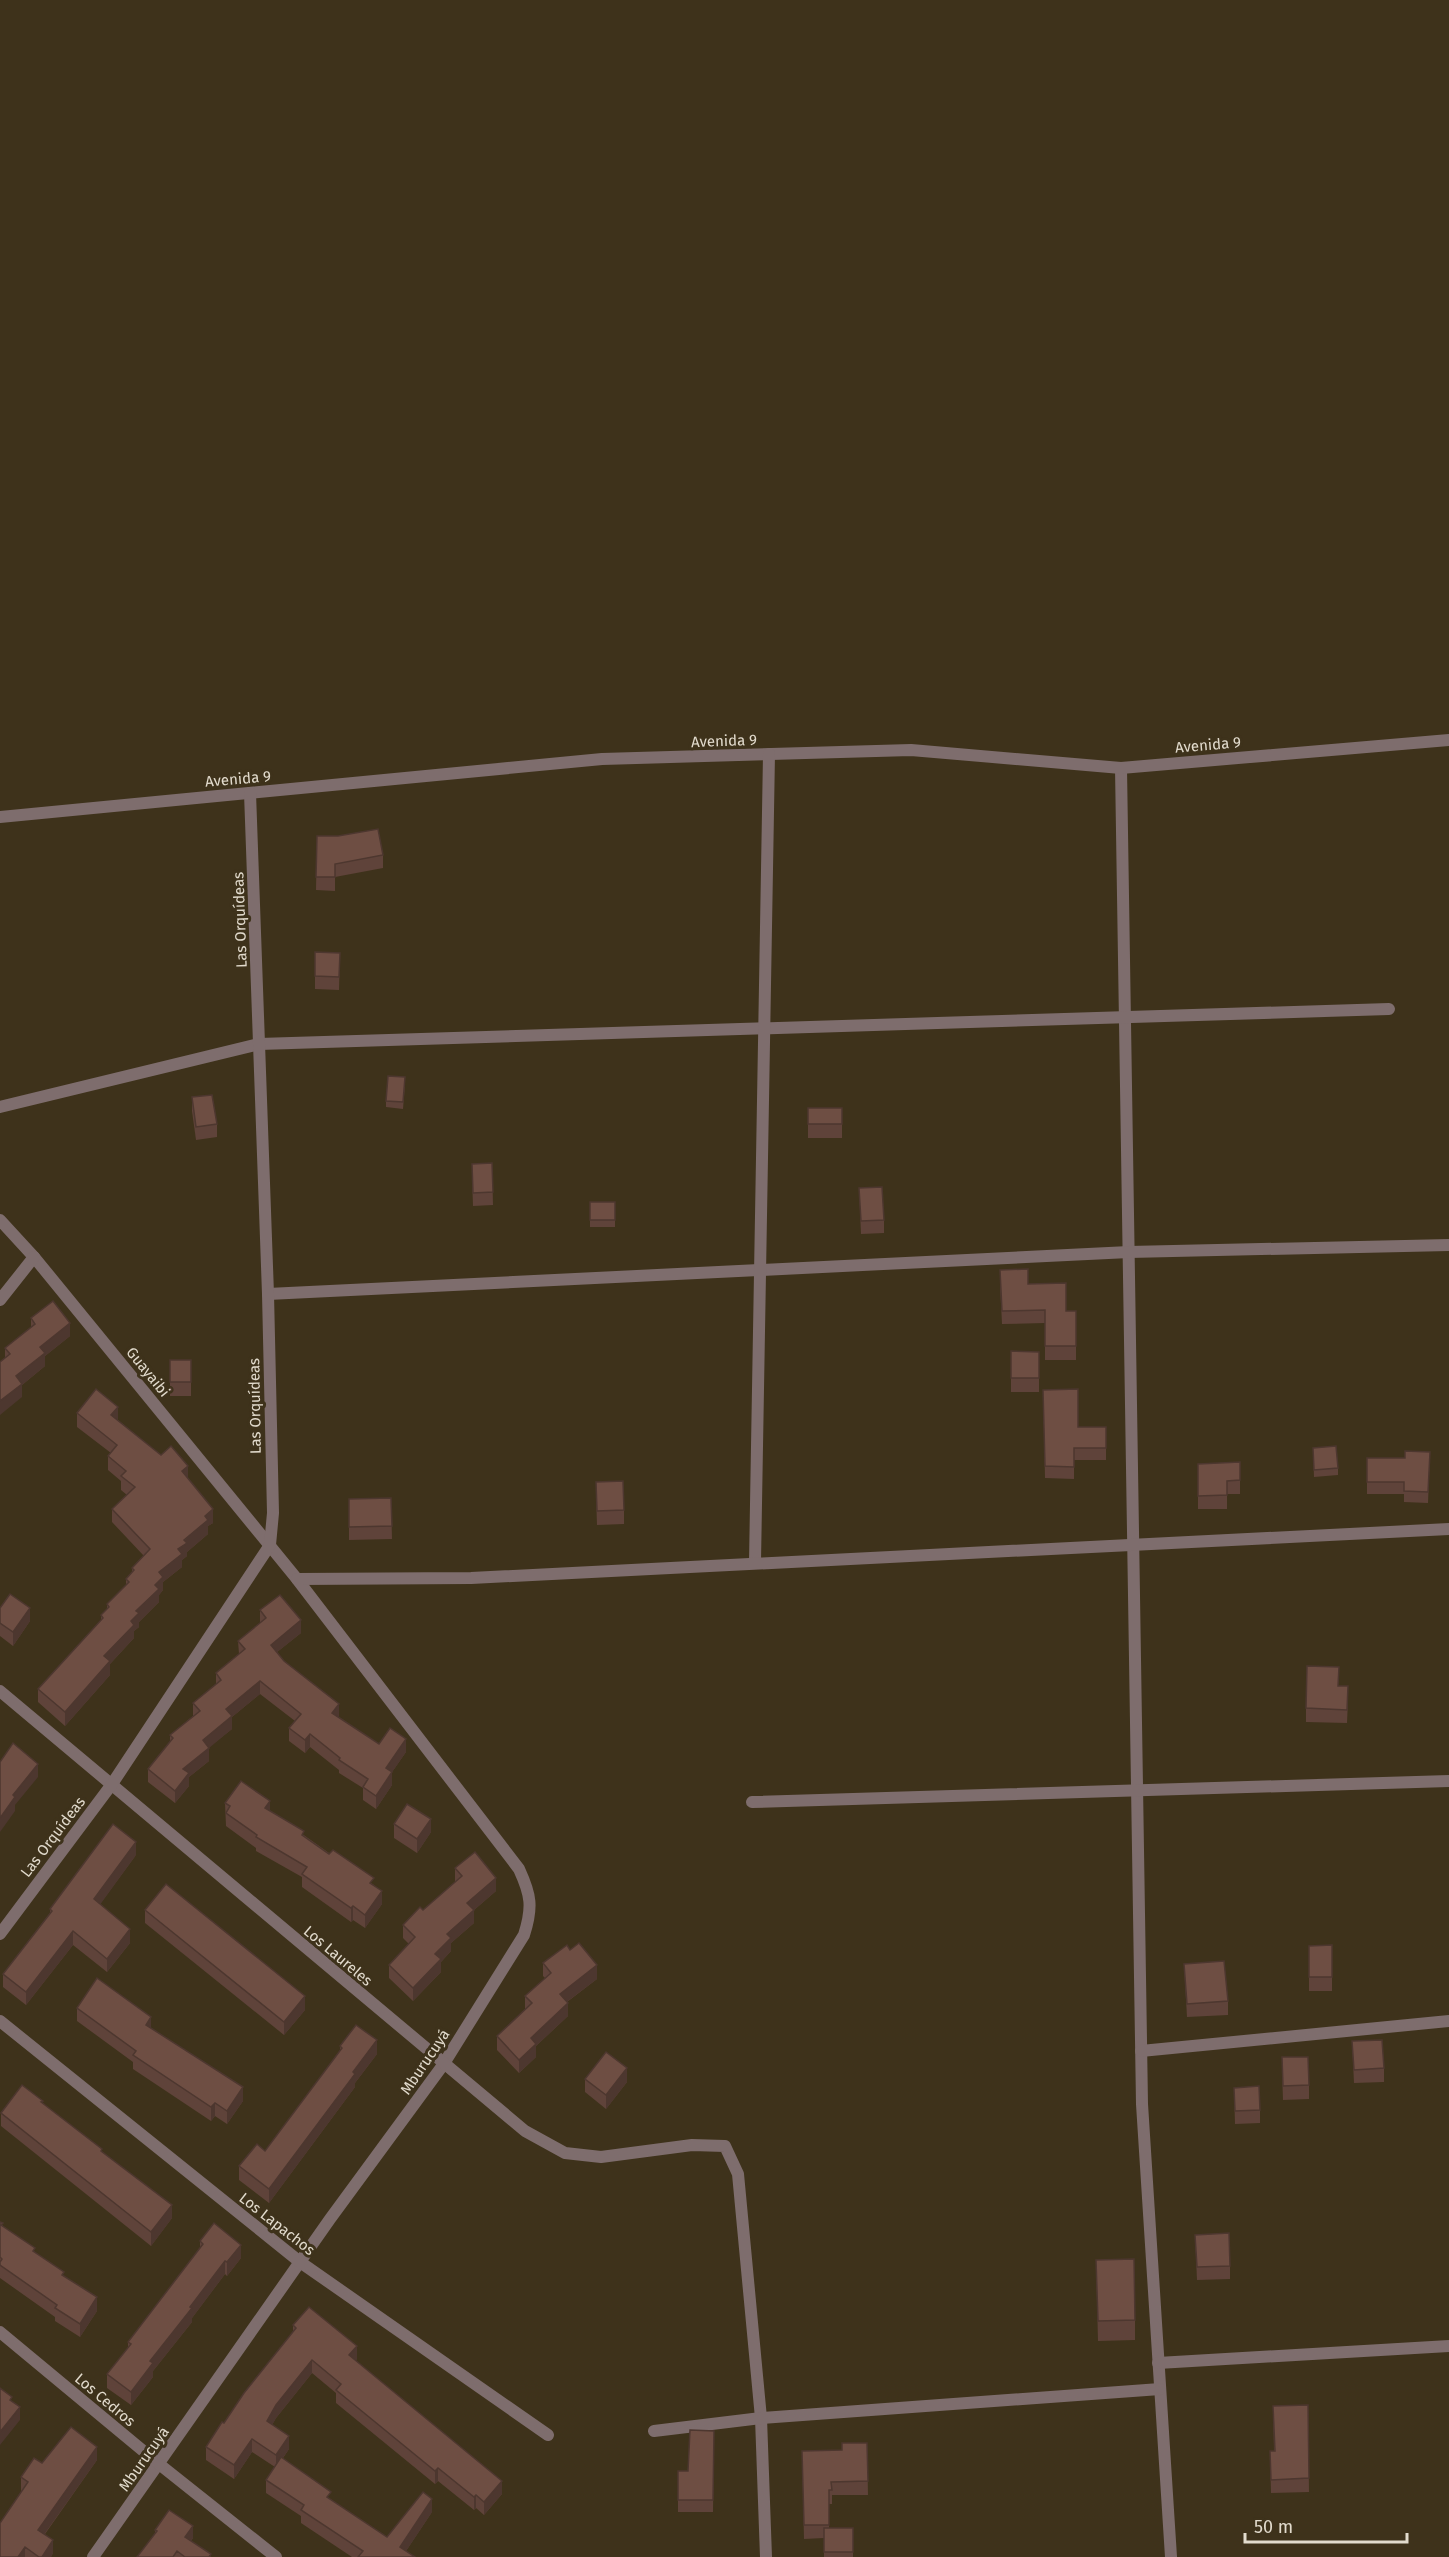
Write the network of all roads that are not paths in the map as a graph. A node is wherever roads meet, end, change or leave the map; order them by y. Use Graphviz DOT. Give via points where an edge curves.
graph roads {
  1 [pos="1449,740"];
  2 [pos="769,754"];
  3 [pos="1121,768"];
  4 [pos="250,793"];
  5 [pos="0,817"];
  6 [pos="1389,1009"];
  7 [pos="1125,1017"];
  8 [pos="764,1028"];
  9 [pos="259,1044"];
  10 [pos="0,1107"];
  11 [pos="0,1220"];
  12 [pos="1449,1245"];
  13 [pos="1129,1252"];
  14 [pos="34,1257"];
  15 [pos="760,1270"];
  16 [pos="268,1294"];
  17 [pos="0,1300"];
  18 [pos="1449,1529"];
  19 [pos="270,1545"];
  20 [pos="1133,1545"];
  21 [pos="755,1562"];
  22 [pos="297,1579"];
  23 [pos="0,1691"];
  24 [pos="1449,1781"];
  25 [pos="112,1784"];
  26 [pos="1138,1790"];
  27 [pos="752,1802"];
  28 [pos="0,1934"];
  29 [pos="0,2020"];
  30 [pos="1449,2021"];
  31 [pos="1141,2051"];
  32 [pos="443,2065"];
  33 [pos="300,2262"];
  34 [pos="0,2332"];
  35 [pos="1449,2346"];
  36 [pos="1158,2363"];
  37 [pos="1160,2389"];
  38 [pos="761,2418"];
  39 [pos="654,2431"];
  40 [pos="548,2435"];
  41 [pos="159,2464"];
  42 [pos="93,2557"];
  43 [pos="276,2557"];
  44 [pos="766,2557"];
  45 [pos="1171,2557"];
  1 -- 3 [label="street, Avenida 9"];
  2 -- 3 [label="street, Avenida 9" via="911,750"];
  2 -- 4 [label="street, Avenida 9" via="602,759"];
  2 -- 8 [label="street"];
  3 -- 7 [label="street"];
  4 -- 5 [label="street, Avenida 9"];
  4 -- 9 [label="street, Las Orquídeas"];
  6 -- 7 [label="street"];
  7 -- 8 [label="street"];
  7 -- 13 [label="street"];
  8 -- 9 [label="street"];
  8 -- 15 [label="street"];
  9 -- 10 [label="street"];
  9 -- 16 [label="street, Las Orquídeas"];
  11 -- 14 [label="street, Guayaibi"];
  12 -- 13 [label="street"];
  13 -- 15 [label="street"];
  13 -- 20 [label="street"];
  14 -- 17 [label="street"];
  14 -- 19 [label="street, Guayaibi"];
  15 -- 16 [label="street"];
  15 -- 21 [label="street"];
  16 -- 19 [label="street, Las Orquídeas" via="273,1513"];
  18 -- 20 [label="street"];
  19 -- 22 [label="street, Guayaibi"];
  19 -- 25 [label="street, Las Orquídeas"];
  20 -- 21 [label="street"];
  20 -- 26 [label="street"];
  21 -- 22 [label="street" via="471,1578"];
  22 -- 32 [label="street, Mburucuyá" via="519,1869 529,1890 531,1913 524,1935"];
  23 -- 25 [label="street, Los Laureles"];
  24 -- 26 [label="street"];
  25 -- 28 [label="street, Las Orquídeas"];
  25 -- 32 [label="street, Los Laureles"];
  26 -- 27 [label="street"];
  26 -- 31 [label="street"];
  29 -- 33 [label="street, Los Lapachos"];
  30 -- 31 [label="street"];
  31 -- 36 [label="street"];
  32 -- 33 [label="street, Mburucuyá"];
  32 -- 38 [label="street, Los Laureles" via="525,2131 565,2153 601,2157 692,2145 725,2146 738,2174"];
  33 -- 40 [label="street, Los Lapachos"];
  33 -- 41 [label="street, Mburucuyá"];
  34 -- 41 [label="street, Los Cedros"];
  35 -- 36 [label="street"];
  36 -- 37 [label="street"];
  37 -- 38 [label="street"];
  37 -- 45 [label="street"];
  38 -- 39 [label="street"];
  38 -- 44 [label="street"];
  41 -- 42 [label="street, Mburucuyá"];
  41 -- 43 [label="street, Los Cedros"];
}
